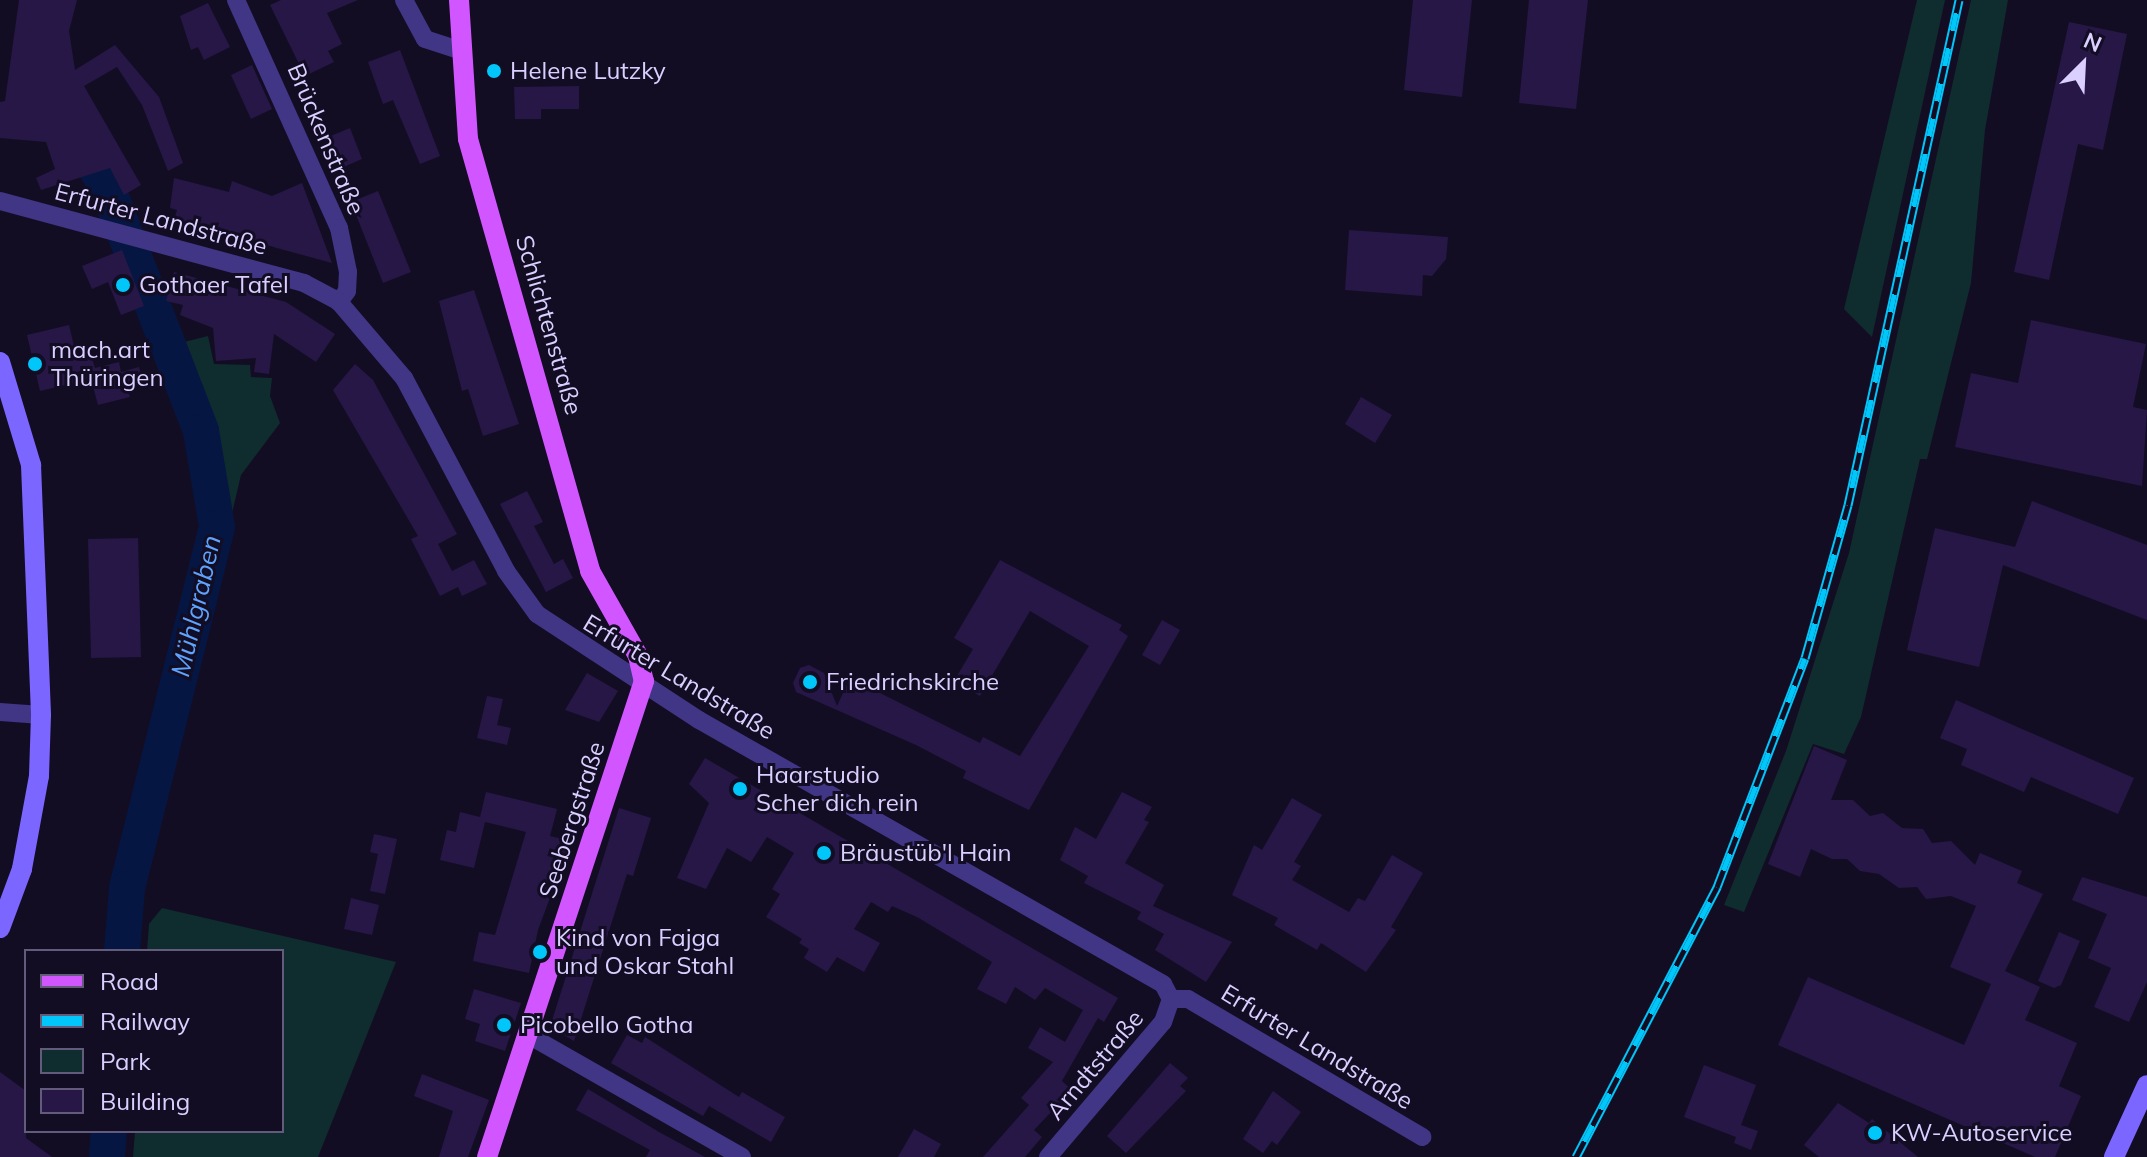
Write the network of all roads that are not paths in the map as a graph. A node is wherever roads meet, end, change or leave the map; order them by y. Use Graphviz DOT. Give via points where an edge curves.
graph roads {
  1 [pos="236,0"];
  2 [pos="404,0"];
  3 [pos="459,0"];
  4 [pos="461,51"];
  5 [pos="0,201"];
  6 [pos="339,302"];
  7 [pos="0,362"];
  8 [pos="644,681"];
  9 [pos="0,712"];
  10 [pos="41,715"];
  11 [pos="0,928"];
  12 [pos="1171,999"];
  13 [pos="530,1036"];
  14 [pos="2147,1085"];
  15 [pos="1422,1137"];
  16 [pos="487,1157"];
  17 [pos="742,1157"];
  18 [pos="1048,1157"];
  19 [pos="2114,1157"];
  1 -- 6 [label="street, Brückenstraße" via="339,228 348,272 347,291"];
  2 -- 4 [label="street" via="425,39"];
  3 -- 4 [label="main road, Schlichtenstraße"];
  4 -- 8 [label="main road, Schlichtenstraße" via="468,139 586,558 604,602 638,656"];
  5 -- 6 [label="street, Erfurter Landstraße" via="304,283"];
  6 -- 8 [label="street, Erfurter Landstraße" via="404,378 519,592 561,633"];
  7 -- 10 [label="main road" via="31,465"];
  8 -- 12 [label="street, Erfurter Landstraße" via="699,720 1163,984"];
  8 -- 13 [label="main road, Seebergstraße"];
  9 -- 10 [label="street"];
  10 -- 11 [label="main road" via="39,776 22,869"];
  12 -- 15 [label="street, Erfurter Landstraße" via="1188,999"];
  12 -- 18 [label="street, Arndtstraße" via="1163,1022"];
  13 -- 16 [label="main road, Seebergstraße"];
  13 -- 17 [label="street"];
  14 -- 19 [label="main road"];
}
